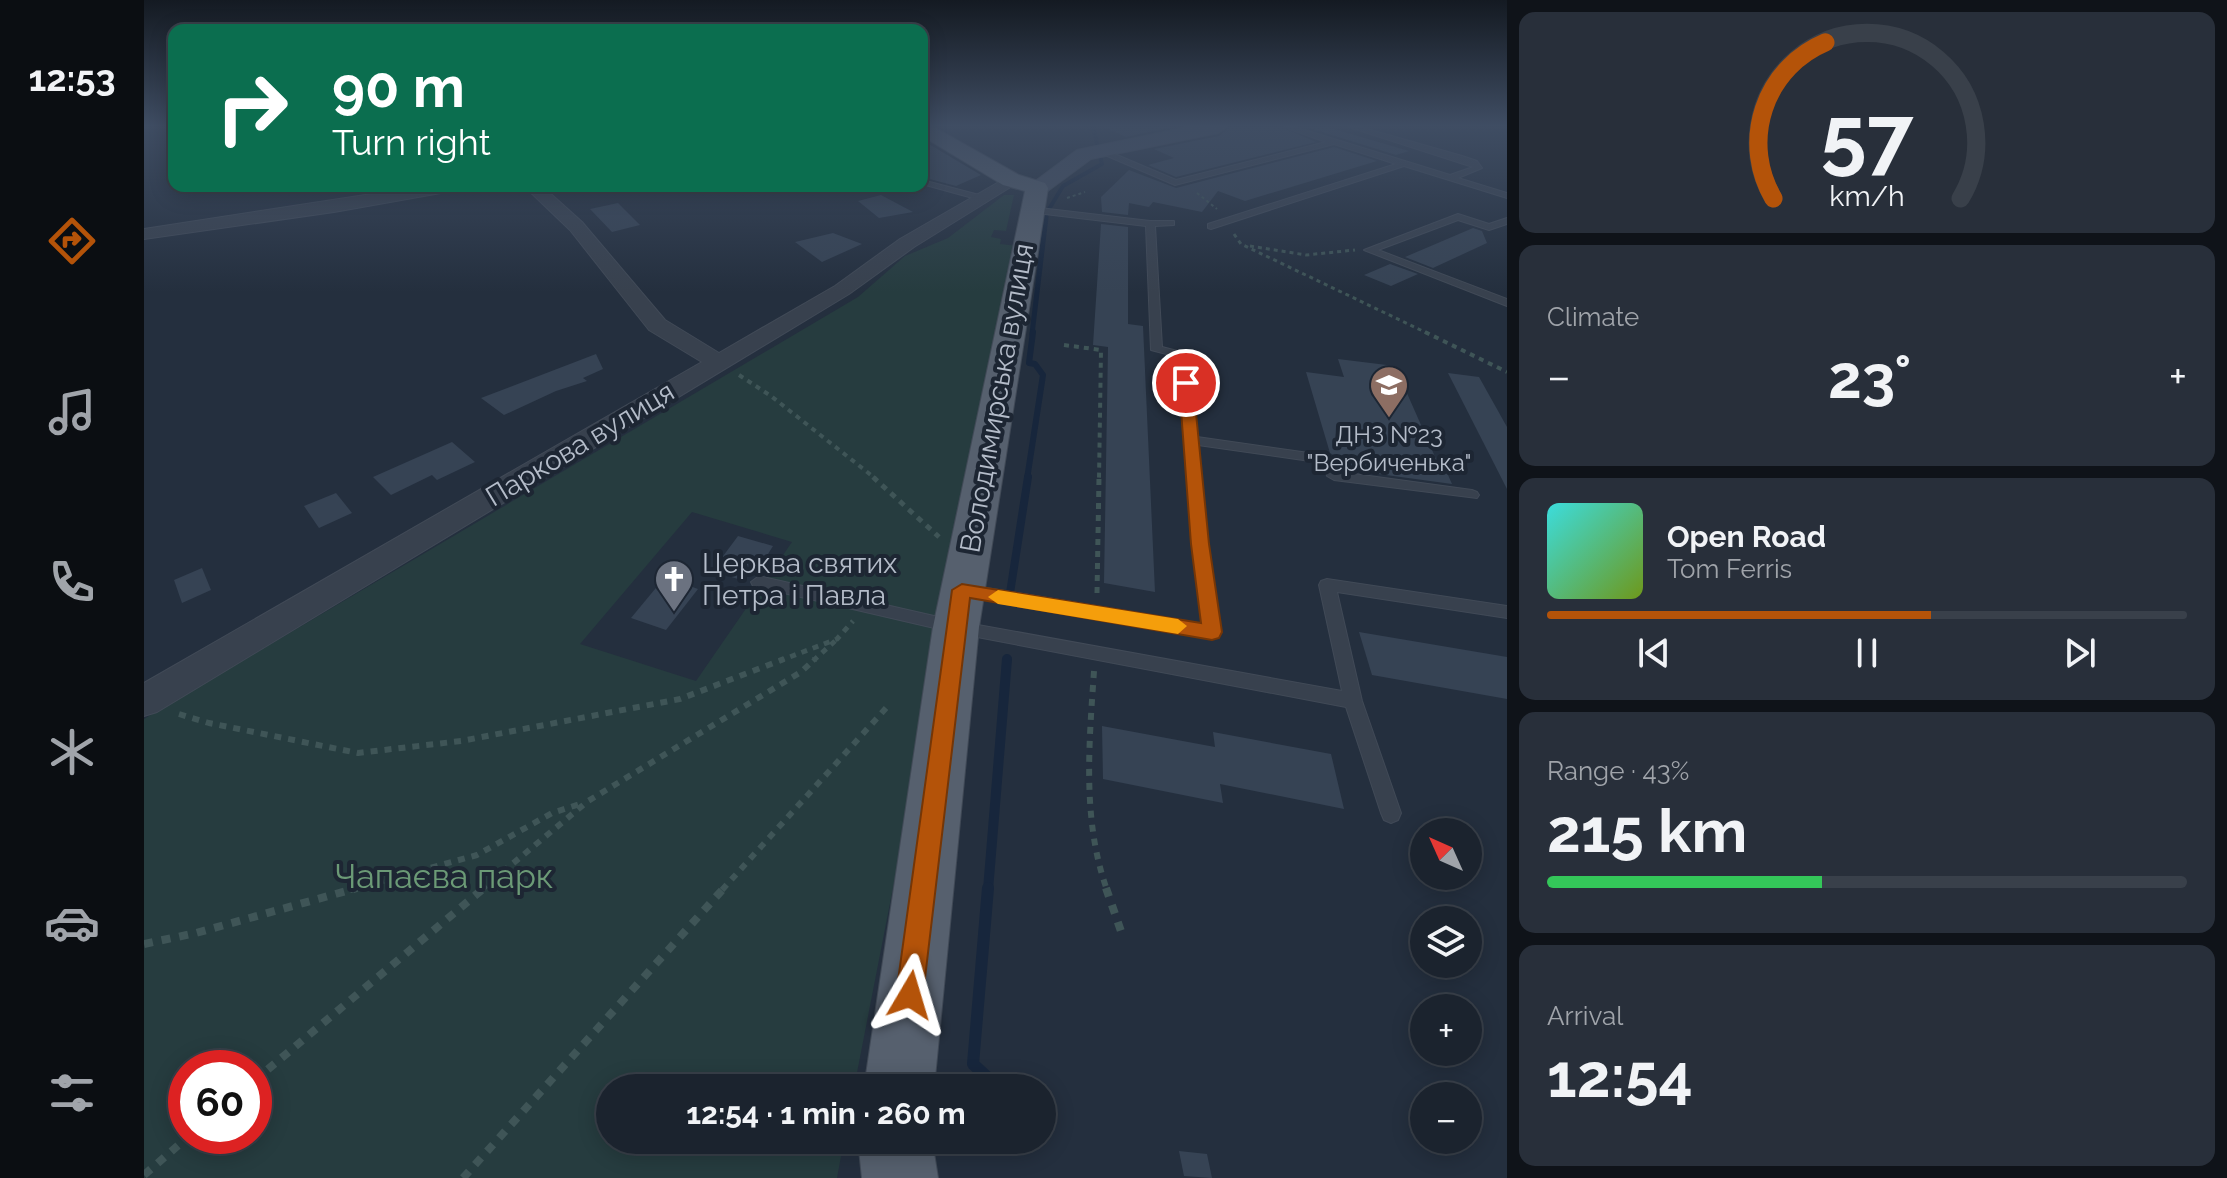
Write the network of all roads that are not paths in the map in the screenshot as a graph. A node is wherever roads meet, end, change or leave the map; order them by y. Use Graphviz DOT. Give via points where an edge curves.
graph roads {
  1 [pos="1008,182"];
  2 [pos="1042,182"];
  3 [pos="1347,182"];
  4 [pos="1463,182"];
  5 [pos="928,184"];
  6 [pos="418,192"];
  7 [pos="539,192"];
  8 [pos="1026,193"];
  9 [pos="1507,196"];
  10 [pos="980,198"];
  11 [pos="1507,221"];
  12 [pos="1171,223"];
  13 [pos="1150,224"];
  14 [pos="1211,226"];
  15 [pos="144,234"];
  16 [pos="1507,303"];
  17 [pos="718,362"];
  18 [pos="1191,440"];
  19 [pos="1472,495"];
  20 [pos="759,582"];
  21 [pos="961,593"];
  22 [pos="1507,612"];
  23 [pos="144,701"];
  24 [pos="1353,701"];
  25 [pos="1391,813"];
  26 [pos="901,1074"];
  27 [pos="897,1154"];
  28 [pos="900,1178"];
  1 -- 8 [label="main road"];
  2 -- 8 [label="street"];
  3 -- 14 [label="lane"];
  4 -- 9 [label="lane"];
  5 -- 10 [label="lane"];
  6 -- 15 [label="street"];
  7 -- 17 [label="street" via="576,226 657,325"];
  8 -- 10 [label="street, Паркова вулиця"];
  8 -- 13 [label="lane"];
  8 -- 21 [label="main road, Володимирська вулиця"];
  10 -- 17 [label="street, Паркова вулиця" via="842,290"];
  11 -- 16 [label="lane" via="1489,227 1458,217 1369,250"];
  12 -- 13 [label="lane"];
  13 -- 18 [label="lane" via="1157,350 1183,354"];
  17 -- 23 [label="street, Паркова вулиця"];
  18 -- 19 [label="lane" via="1330,460 1334,476"];
  18 -- 21 [label="lane" via="1212,632"];
  20 -- 21 [label="lane" via="866,606"];
  21 -- 24 [label="lane"];
  21 -- 26 [label="main road, Володимирська вулиця"];
  22 -- 24 [label="lane" via="1327,585"];
  24 -- 25 [label="lane"];
  27 -- 28 [label="main road"];
}
